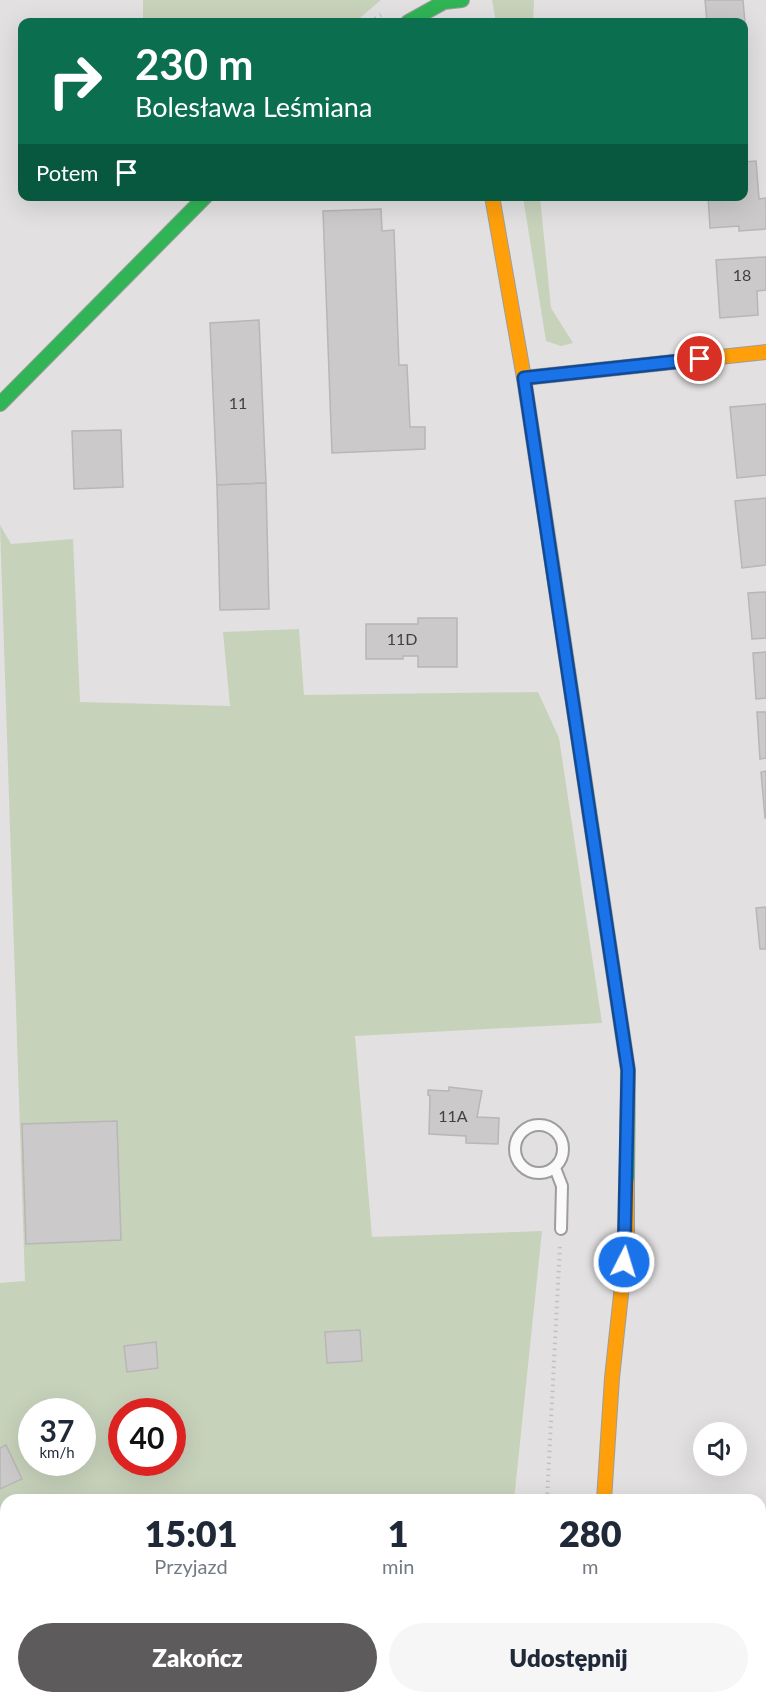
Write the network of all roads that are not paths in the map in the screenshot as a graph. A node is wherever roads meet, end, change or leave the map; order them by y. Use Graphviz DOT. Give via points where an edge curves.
graph roads {
  1 [pos="464,4"];
  2 [pos="415,18"];
  3 [pos="201,201"];
  4 [pos="493,201"];
  5 [pos="766,352"];
  6 [pos="524,378"];
  7 [pos="0,404"];
  8 [pos="555,1168"];
  9 [pos="561,1229"];
  10 [pos="605,1494"];
  1 -- 2 [label="street" via="444,2"];
  3 -- 7 [label="street"];
  4 -- 6 [label="street"];
  5 -- 6 [label="street"];
  6 -- 10 [label="street" via="628,1070 627,1239"];
  8 -- 8 [label="lane" via="563,1154 556,1132 535,1125 521,1133 515,1155 524,1169 540,1174"];
  8 -- 9 [label="lane" via="562,1186"];
}
